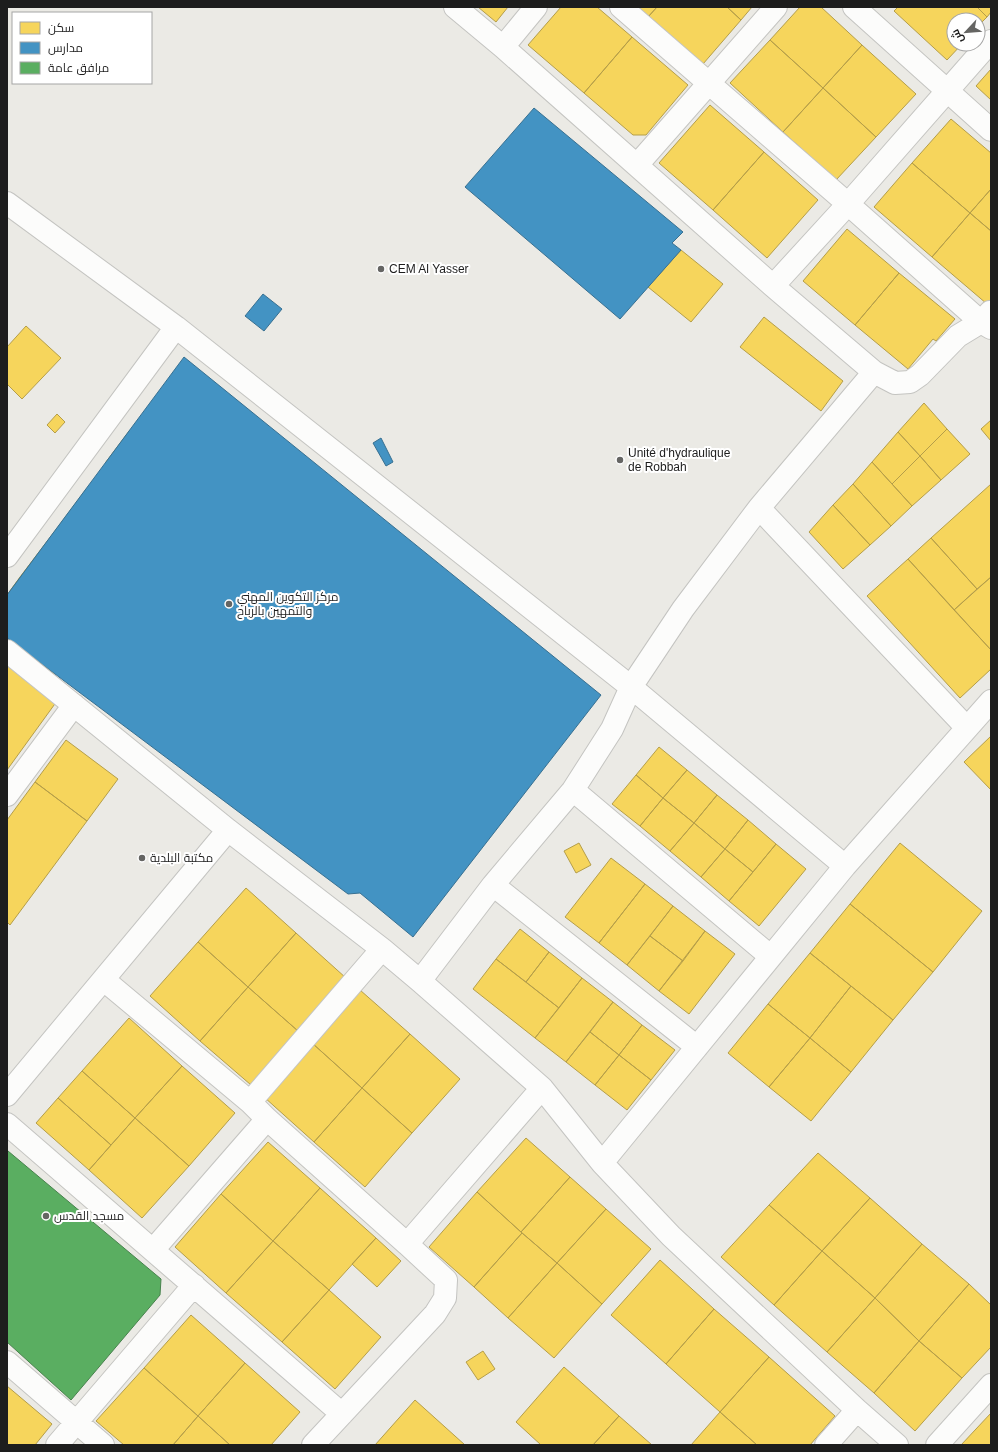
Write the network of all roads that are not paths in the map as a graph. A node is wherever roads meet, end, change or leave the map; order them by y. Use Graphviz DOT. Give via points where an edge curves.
graph roads {
  1 [pos="455,7"];
  2 [pos="536,7"];
  3 [pos="621,7"];
  4 [pos="776,7"];
  5 [pos="854,7"];
  6 [pos="991,41"];
  7 [pos="503,47"];
  8 [pos="709,84"];
  9 [pos="947,90"];
  10 [pos="991,130"];
  11 [pos="637,165"];
  12 [pos="7,203"];
  13 [pos="848,204"];
  14 [pos="773,286"];
  15 [pos="988,321"];
  16 [pos="176,327"];
  17 [pos="874,372"];
  18 [pos="758,508"];
  19 [pos="7,556"];
  20 [pos="7,651"];
  21 [pos="631,687"];
  22 [pos="991,701"];
  23 [pos="74,705"];
  24 [pos="967,728"];
  25 [pos="573,790"];
  26 [pos="7,795"];
  27 [pos="228,830"];
  28 [pos="845,866"];
  29 [pos="493,885"];
  30 [pos="382,949"];
  31 [pos="770,956"];
  32 [pos="104,980"];
  33 [pos="420,981"];
  34 [pos="697,1046"];
  35 [pos="9,1087"];
  36 [pos="542,1088"];
  37 [pos="250,1102"];
  38 [pos="267,1119"];
  39 [pos="7,1124"];
  40 [pos="602,1163"];
  41 [pos="407,1244"];
  42 [pos="153,1250"];
  43 [pos="194,1285"];
  44 [pos="7,1362"];
  45 [pos="991,1385"];
  46 [pos="857,1410"];
  47 [pos="342,1414"];
  48 [pos="77,1422"];
  49 [pos="57,1445"];
  50 [pos="103,1445"];
  51 [pos="313,1445"];
  52 [pos="826,1445"];
  53 [pos="897,1445"];
  54 [pos="937,1445"];
  1 -- 7 [label="street"];
  2 -- 7 [label="street"];
  3 -- 8 [label="street"];
  4 -- 8 [label="street"];
  5 -- 9 [label="street"];
  6 -- 9 [label="street"];
  7 -- 11 [label="street"];
  8 -- 11 [label="street"];
  8 -- 13 [label="street"];
  9 -- 10 [label="street"];
  9 -- 13 [label="street"];
  11 -- 14 [label="street"];
  12 -- 16 [label="street"];
  13 -- 14 [label="street"];
  13 -- 15 [label="street"];
  14 -- 17 [label="street"];
  15 -- 17 [label="street" via="958,336 910,382 895,383"];
  16 -- 19 [label="street"];
  16 -- 21 [label="street"];
  17 -- 18 [label="street"];
  18 -- 21 [label="street" via="683,609"];
  18 -- 24 [label="street"];
  20 -- 23 [label="street"];
  21 -- 25 [label="street" via="612,729"];
  21 -- 28 [label="street"];
  22 -- 24 [label="street"];
  23 -- 26 [label="street"];
  23 -- 27 [label="street"];
  24 -- 28 [label="street"];
  25 -- 29 [label="street"];
  25 -- 31 [label="street"];
  27 -- 30 [label="street"];
  27 -- 32 [label="street"];
  28 -- 31 [label="street"];
  29 -- 33 [label="street"];
  29 -- 34 [label="street"];
  30 -- 33 [label="street"];
  30 -- 37 [label="street"];
  31 -- 34 [label="street"];
  32 -- 35 [label="street"];
  32 -- 37 [label="street"];
  33 -- 36 [label="street"];
  34 -- 40 [label="street"];
  36 -- 40 [label="street"];
  36 -- 41 [label="street"];
  37 -- 38 [label="street"];
  38 -- 41 [label="street"];
  38 -- 42 [label="street"];
  39 -- 42 [label="street"];
  40 -- 46 [label="street" via="671,1236"];
  41 -- 47 [label="street" via="446,1280 445,1298 436,1314"];
  42 -- 43 [label="street"];
  43 -- 47 [label="street"];
  43 -- 48 [label="street"];
  44 -- 48 [label="street"];
  45 -- 54 [label="street"];
  46 -- 52 [label="street"];
  46 -- 53 [label="street"];
  47 -- 51 [label="street"];
  48 -- 49 [label="street"];
  48 -- 50 [label="street"];
}
